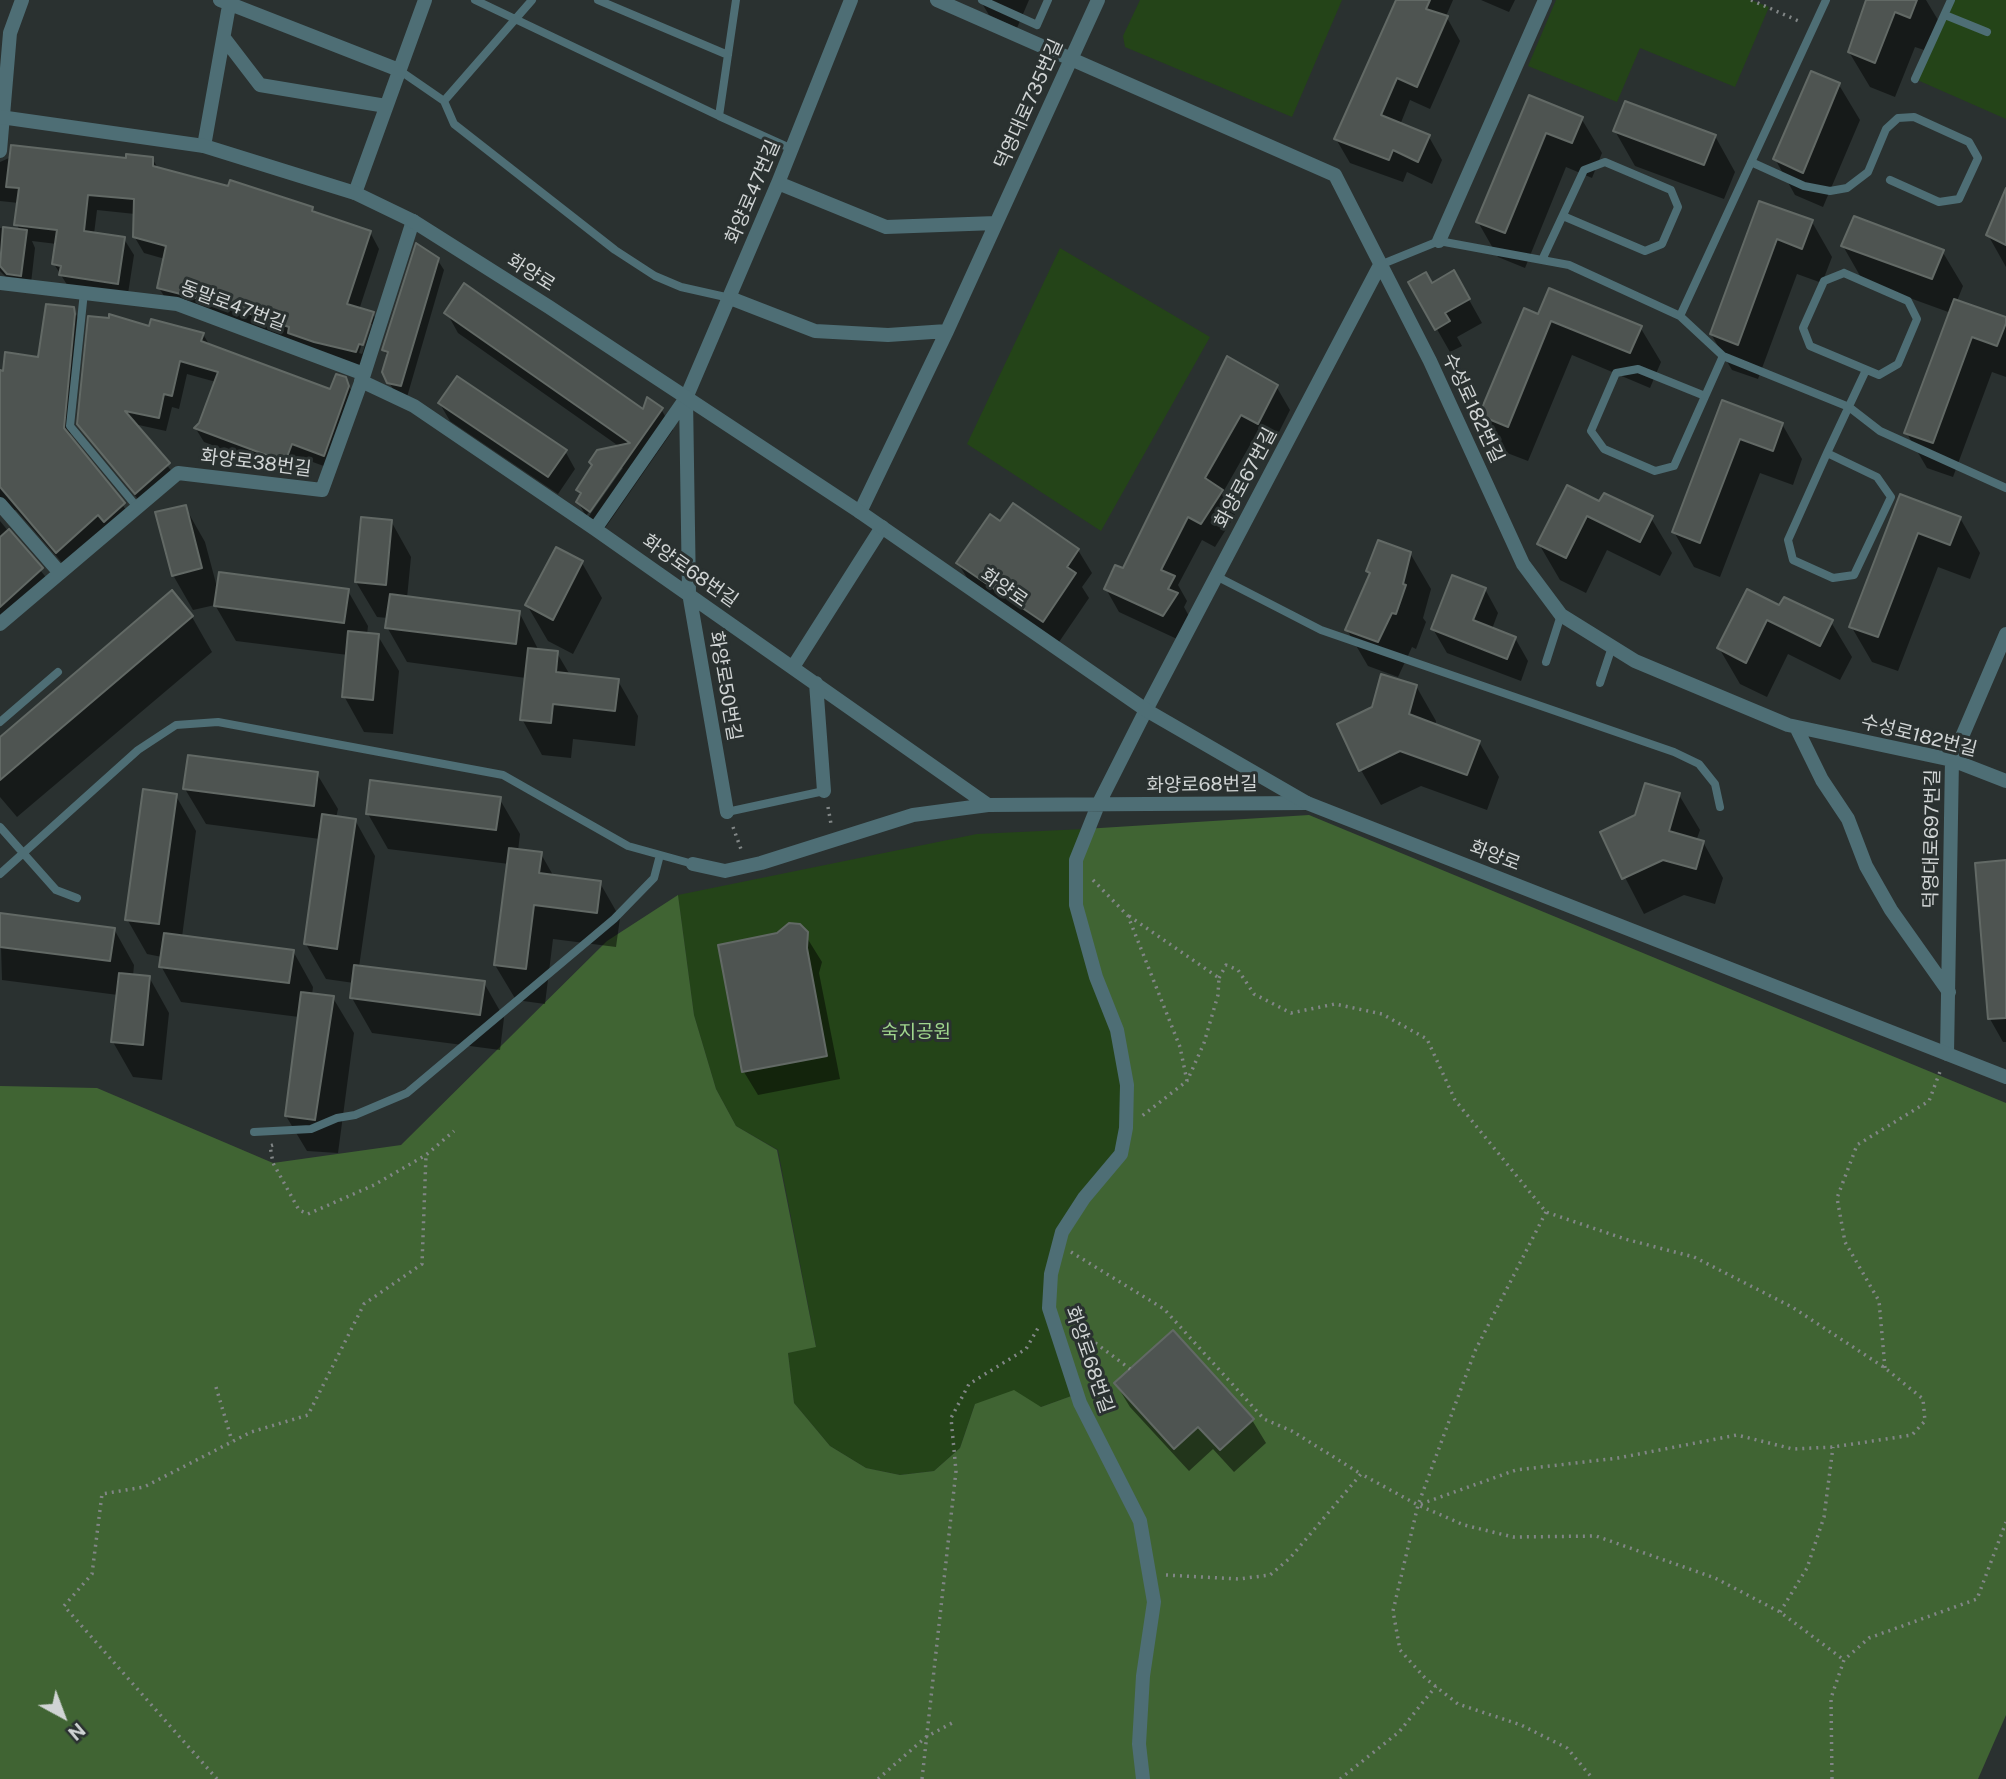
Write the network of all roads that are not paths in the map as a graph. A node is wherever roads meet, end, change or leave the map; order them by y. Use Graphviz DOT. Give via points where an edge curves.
graph roads {
  1 [pos="22,0"];
  2 [pos="425,0"];
  3 [pos="475,0"];
  4 [pos="532,0"];
  5 [pos="598,0"];
  6 [pos="736,0"];
  7 [pos="851,0"];
  8 [pos="937,0"];
  9 [pos="982,0"];
  10 [pos="1048,0"];
  11 [pos="1098,0"];
  12 [pos="1545,0"];
  13 [pos="1826,0"];
  14 [pos="1951,0"];
  15 [pos="227,1"];
  16 [pos="1945,15"];
  17 [pos="516,19"];
  18 [pos="1987,32"];
  19 [pos="224,38"];
  20 [pos="728,55"];
  21 [pos="1071,59"];
  22 [pos="399,70"];
  23 [pos="1915,79"];
  24 [pos="444,101"];
  25 [pos="386,106"];
  26 [pos="719,116"];
  27 [pos="2,117"];
  28 [pos="204,146"];
  29 [pos="792,149"];
  30 [pos="0,151"];
  31 [pos="1751,162"];
  32 [pos="1890,180"];
  33 [pos="778,183"];
  34 [pos="355,193"];
  35 [pos="1563,216"];
  36 [pos="413,221"];
  37 [pos="996,223"];
  38 [pos="1439,241"];
  39 [pos="1542,260"];
  40 [pos="1380,265"];
  41 [pos="0,282"];
  42 [pos="84,292"];
  43 [pos="730,298"];
  44 [pos="1680,316"];
  45 [pos="947,331"];
  46 [pos="1723,356"];
  47 [pos="1866,370"];
  48 [pos="363,378"];
  49 [pos="1705,396"];
  50 [pos="686,398"];
  51 [pos="1849,407"];
  52 [pos="1827,453"];
  53 [pos="2006,488"];
  54 [pos="0,504"];
  55 [pos="137,507"];
  56 [pos="860,512"];
  57 [pos="882,527"];
  58 [pos="595,529"];
  59 [pos="60,573"];
  60 [pos="1216,576"];
  61 [pos="688,593"];
  62 [pos="1561,615"];
  63 [pos="0,624"];
  64 [pos="2006,634"];
  65 [pos="1612,647"];
  66 [pos="1546,662"];
  67 [pos="793,667"];
  68 [pos="58,671"];
  69 [pos="816,683"];
  70 [pos="1600,683"];
  71 [pos="1146,710"];
  72 [pos="0,722"];
  73 [pos="1796,727"];
  74 [pos="1952,760"];
  75 [pos="2006,781"];
  76 [pos="824,791"];
  77 [pos="1307,803"];
  78 [pos="988,805"];
  79 [pos="1098,805"];
  80 [pos="1720,807"];
  81 [pos="727,812"];
  82 [pos="0,827"];
  83 [pos="23,853"];
  84 [pos="660,855"];
  85 [pos="693,864"];
  86 [pos="0,874"];
  87 [pos="77,898"];
  88 [pos="1949,992"];
  89 [pos="1947,1054"];
  90 [pos="2006,1077"];
  91 [pos="254,1132"];
  92 [pos="1143,1779"];
  1 -- 27 [label="street" via="10,33"];
  2 -- 22 [label="street"];
  3 -- 17 [label="lane"];
  4 -- 17 [label="lane"];
  5 -- 20 [label="lane"];
  6 -- 20 [label="lane"];
  7 -- 29 [label="street, 화양로47번길"];
  8 -- 21 [label="street, 수성로182번길"];
  9 -- 10 [label="lane" via="1037,25"];
  11 -- 21 [label="street, 덕영대로735번길"];
  12 -- 38 [label="street"];
  13 -- 31 [label="lane"];
  14 -- 16 [label="lane"];
  15 -- 19 [label="street"];
  15 -- 22 [label="street"];
  16 -- 18 [label="lane"];
  16 -- 23 [label="lane"];
  17 -- 24 [label="lane"];
  17 -- 26 [label="lane"];
  19 -- 25 [label="street" via="260,85"];
  19 -- 28 [label="street"];
  20 -- 26 [label="lane"];
  21 -- 37 [label="street, 덕영대로735번길"];
  21 -- 40 [label="street, 수성로182번길" via="1335,175"];
  22 -- 24 [label="lane"];
  22 -- 25 [label="street"];
  24 -- 43 [label="lane" via="454,124 615,250 668,282"];
  25 -- 34 [label="street"];
  26 -- 29 [label="lane"];
  27 -- 28 [label="street, 화양로"];
  27 -- 30 [label="street"];
  28 -- 34 [label="street, 화양로"];
  29 -- 33 [label="street, 화양로47번길"];
  31 -- 32 [label="lane" via="1804,186 1830,191 1847,188 1868,172 1886,129 1898,118 1914,117 1969,142 1978,158 1959,199 1939,202"];
  31 -- 44 [label="lane"];
  33 -- 37 [label="street" via="886,227"];
  33 -- 43 [label="street, 화양로47번길"];
  34 -- 36 [label="street, 화양로"];
  35 -- 35 [label="lane" via="1584,170 1605,162 1671,190 1678,207 1662,244 1645,251"];
  35 -- 39 [label="lane"];
  36 -- 48 [label="street, 화양로38번길"];
  36 -- 50 [label="street, 화양로"];
  37 -- 45 [label="street, 덕영대로735번길"];
  38 -- 39 [label="lane"];
  38 -- 40 [label="lane"];
  39 -- 44 [label="lane" via="1569,265"];
  40 -- 60 [label="street, 화양로67번길"];
  40 -- 62 [label="street, 수성로182번길" via="1430,361 1523,564"];
  41 -- 42 [label="street, 동말로47번길"];
  42 -- 48 [label="street, 동말로47번길" via="177,304"];
  42 -- 55 [label="lane" via="70,426"];
  43 -- 45 [label="street" via="815,331 888,335"];
  43 -- 50 [label="street, 화양로47번길"];
  44 -- 46 [label="lane"];
  45 -- 56 [label="street, 덕영대로735번길"];
  46 -- 49 [label="lane"];
  46 -- 51 [label="lane"];
  47 -- 47 [label="lane" via="1879,375 1898,364 1917,319 1908,301 1844,273 1824,281 1803,328 1810,346"];
  47 -- 51 [label="lane"];
  48 -- 55 [label="street, 화양로38번길" via="322,490 178,473"];
  48 -- 58 [label="street, 화양로68번길" via="414,406"];
  49 -- 49 [label="lane" via="1674,466 1656,471 1604,449 1591,431 1616,373 1638,369"];
  50 -- 56 [label="street, 화양로"];
  50 -- 58 [label="street"];
  50 -- 61 [label="street, 화양로50번길"];
  51 -- 52 [label="lane"];
  51 -- 53 [label="lane" via="1880,431"];
  52 -- 52 [label="lane" via="1788,540 1793,560 1833,578 1854,575 1891,497 1877,477"];
  54 -- 59 [label="street"];
  55 -- 59 [label="street, 화양로38번길"];
  56 -- 57 [label="street, 화양로"];
  57 -- 67 [label="street"];
  57 -- 71 [label="street, 화양로"];
  58 -- 61 [label="street, 화양로68번길"];
  59 -- 63 [label="street, 화양로38번길"];
  60 -- 71 [label="street, 화양로67번길"];
  60 -- 80 [label="lane" via="1321,630 1674,752 1699,764 1715,784"];
  61 -- 67 [label="street, 화양로68번길"];
  61 -- 81 [label="street, 화양로50번길"];
  62 -- 65 [label="street, 수성로182번길"];
  62 -- 66 [label="lane"];
  64 -- 74 [label="street, 덕영대로697번길"];
  65 -- 70 [label="lane"];
  65 -- 73 [label="street, 수성로182번길"];
  67 -- 69 [label="street, 화양로68번길"];
  68 -- 72 [label="lane"];
  69 -- 76 [label="street"];
  69 -- 78 [label="street, 화양로68번길"];
  71 -- 77 [label="street, 화양로"];
  71 -- 79 [label="street, 화양로68번길"];
  73 -- 74 [label="street, 수성로182번길"];
  73 -- 88 [label="street" via="1822,780 1848,818 1866,866 1891,910"];
  74 -- 75 [label="street, 수성로182번길"];
  74 -- 88 [label="street, 덕영대로697번길"];
  76 -- 81 [label="lane"];
  77 -- 79 [label="street, 화양로68번길"];
  77 -- 89 [label="street, 화양로"];
  78 -- 79 [label="street, 화양로68번길"];
  78 -- 85 [label="street, 화양로68번길" via="913,815 725,871"];
  79 -- 92 [label="street, 화양로68번길" via="1076,860 1076,905 1117,1030 1127,1085 1126,1128 1121,1154 1062,1232 1051,1274 1049,1308 1080,1403 1140,1521 1154,1602 1143,1676 1139,1744"];
  82 -- 83 [label="lane"];
  83 -- 84 [label="lane" via="138,750 176,725 218,722 503,775 628,846"];
  83 -- 86 [label="lane"];
  83 -- 87 [label="lane" via="56,890"];
  84 -- 85 [label="lane"];
  84 -- 91 [label="lane" via="654,878 614,919 407,1093 311,1129"];
  88 -- 89 [label="street, 덕영대로697번길"];
  89 -- 90 [label="street, 화양로"];
}
